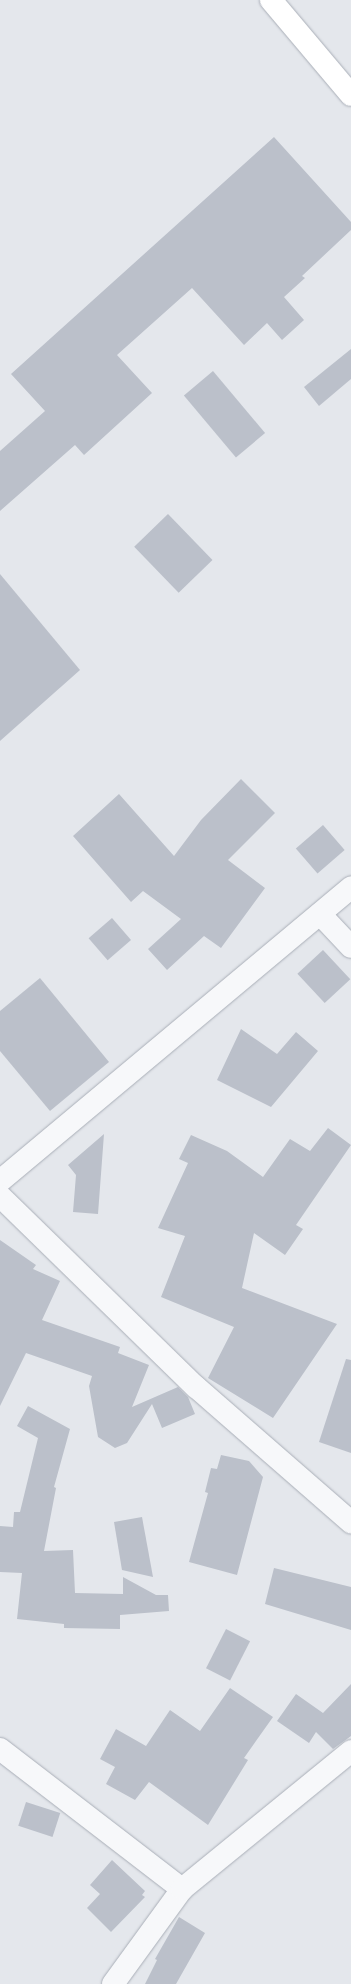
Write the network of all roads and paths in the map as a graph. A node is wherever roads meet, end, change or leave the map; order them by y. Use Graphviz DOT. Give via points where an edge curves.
graph roads {
  1 [pos="271,0"];
  2 [pos="351,95"];
  3 [pos="351,887"];
  4 [pos="320,914"];
  5 [pos="351,947"];
  6 [pos="0,1181"];
  7 [pos="0,1196"];
  8 [pos="351,1522"];
  9 [pos="0,1749"];
  10 [pos="351,1751"];
  11 [pos="182,1889"];
  12 [pos="113,1984"];
  1 -- 2 [label="main road"];
  3 -- 4 [label="street"];
  4 -- 5 [label="street"];
  4 -- 6 [label="street"];
  7 -- 8 [label="street" via="196,1387"];
  9 -- 11 [label="street"];
  10 -- 11 [label="street"];
  11 -- 12 [label="street"];
}
